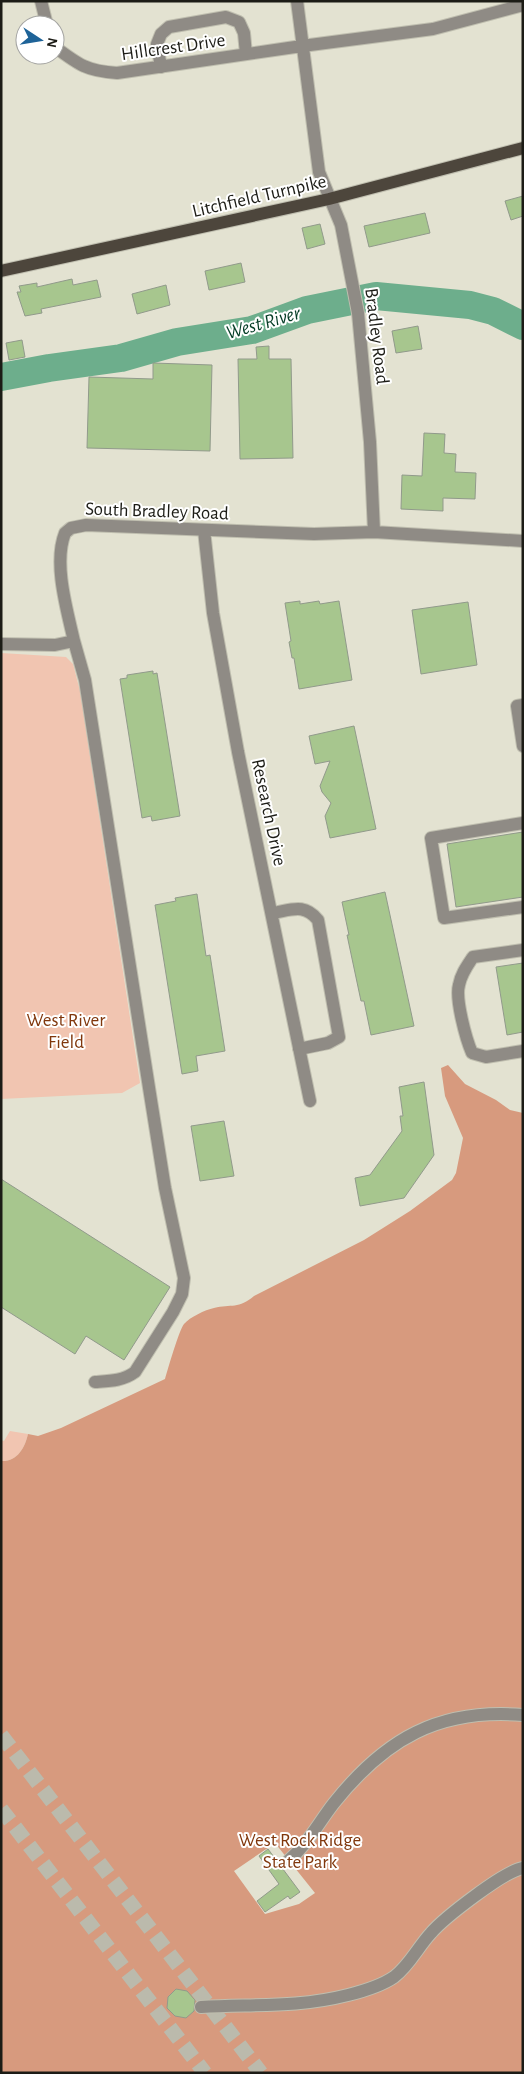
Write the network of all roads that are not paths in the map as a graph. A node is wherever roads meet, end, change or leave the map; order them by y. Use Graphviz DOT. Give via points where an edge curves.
graph roads {
  1 [pos="42,1"];
  2 [pos="297,1"];
  3 [pos="523,5"];
  4 [pos="45,15"];
  5 [pos="302,46"];
  6 [pos="65,54"];
  7 [pos="246,54"];
  8 [pos="161,67"];
  9 [pos="523,148"];
  10 [pos="329,199"];
  11 [pos="1,271"];
  12 [pos="204,530"];
  13 [pos="374,532"];
  14 [pos="523,541"];
  15 [pos="74,641"];
  16 [pos="1,644"];
  17 [pos="523,705"];
  18 [pos="523,746"];
  19 [pos="523,823"];
  20 [pos="523,907"];
  21 [pos="272,913"];
  22 [pos="523,950"];
  23 [pos="299,1049"];
  24 [pos="523,1051"];
  25 [pos="310,1101"];
  26 [pos="95,1382"];
  27 [pos="523,1715"];
  28 [pos="289,1860"];
  29 [pos="523,1868"];
  30 [pos="201,2007"];
  1 -- 4 [label="street"];
  2 -- 5 [label="street, Bradley Road"];
  3 -- 5 [label="street, Hillcrest Drive" via="433,29"];
  5 -- 7 [label="street, Hillcrest Drive"];
  5 -- 10 [label="street, Bradley Road" via="319,172"];
  6 -- 8 [label="street, Hillcrest Drive" via="94,71 117,73"];
  7 -- 8 [label="street, Hillcrest Drive"];
  7 -- 8 [label="street" via="244,33 239,22 226,17 169,27 157,44"];
  9 -- 10 [label="main road, Litchfield Turnpike"];
  10 -- 11 [label="main road, Litchfield Turnpike"];
  10 -- 13 [label="street, Bradley Road" via="341,225 358,313 370,442"];
  12 -- 13 [label="street, South Bradley Road" via="314,534"];
  12 -- 15 [label="street, South Bradley Road" via="86,525 71,528 65,533 60,563"];
  12 -- 21 [label="street, Research Drive" via="213,613"];
  13 -- 14 [label="street"];
  15 -- 16 [label="street" via="38,646"];
  15 -- 26 [label="street" via="85,680 156,1132 184,1278 182,1294 173,1312 135,1372 114,1381"];
  17 -- 18 [label="street" via="517,706"];
  19 -- 20 [label="street" via="431,838 444,918"];
  21 -- 23 [label="street, Research Drive"];
  21 -- 23 [label="street" via="304,909 311,911 318,920 339,1037 328,1043"];
  22 -- 24 [label="street" via="473,957 462,973 458,987 465,1036 472,1053 486,1056"];
  23 -- 25 [label="street, Research Drive"];
  27 -- 28 [label="street" via="468,1716 427,1726 406,1736 359,1774"];
  29 -- 30 [label="street" via="504,1875 452,1914 431,1932 403,1968 383,1983 355,1993 302,2004"];
}
